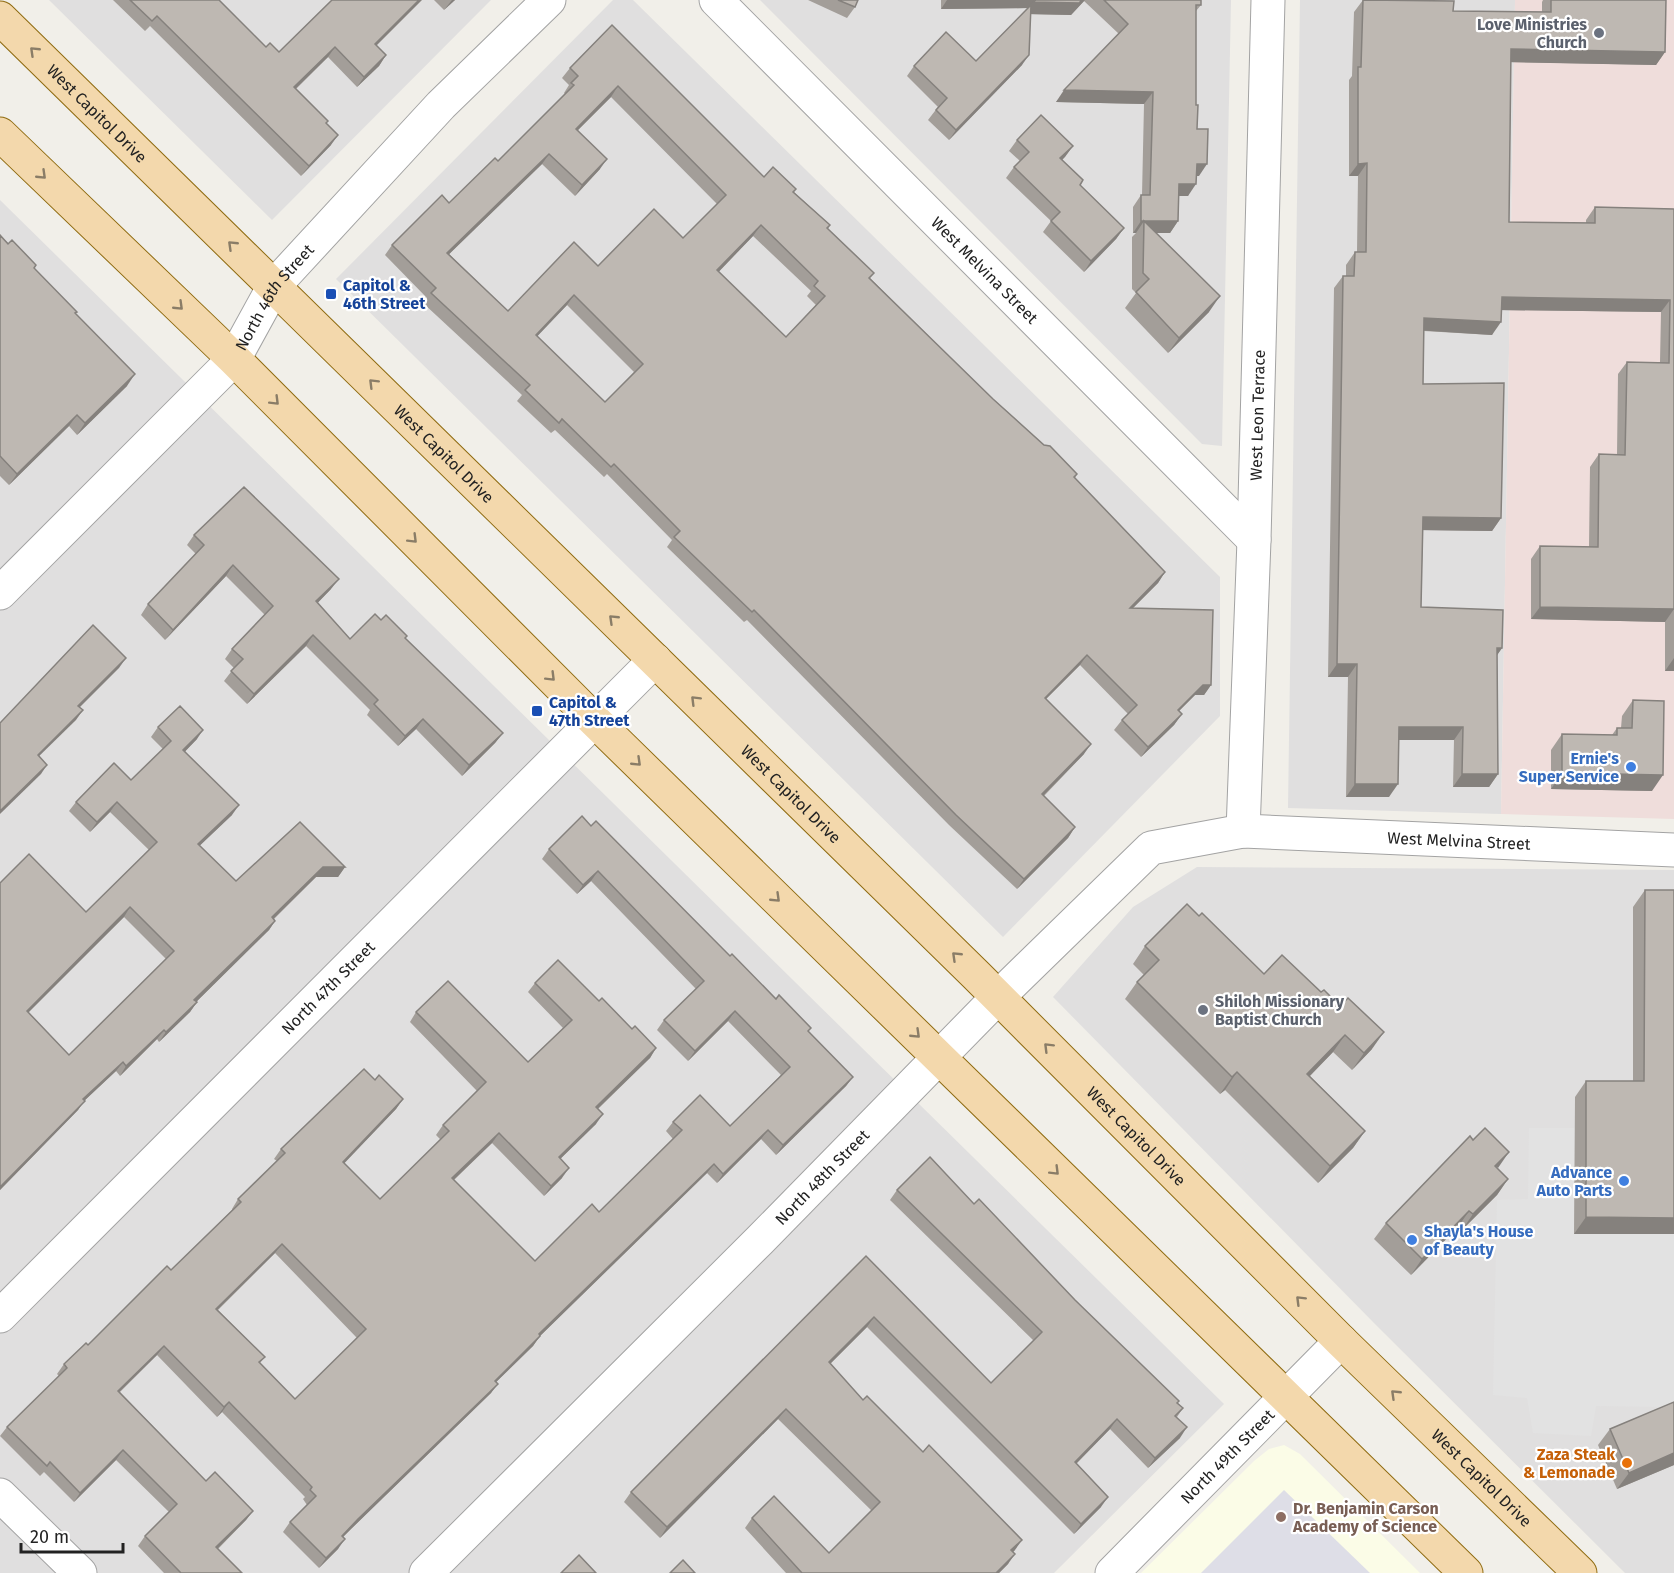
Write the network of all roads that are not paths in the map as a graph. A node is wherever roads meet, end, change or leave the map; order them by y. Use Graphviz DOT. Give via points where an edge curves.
graph roads {
  1 [pos="549,0"];
  2 [pos="716,0"];
  3 [pos="1268,0"];
  4 [pos="0,18"];
  5 [pos="0,134"];
  6 [pos="274,286"];
  7 [pos="234,359"];
  8 [pos="1254,540"];
  9 [pos="0,593"];
  10 [pos="655,660"];
  11 [pos="595,721"];
  12 [pos="1243,831"];
  13 [pos="1674,850"];
  14 [pos="998,997"];
  15 [pos="940,1058"];
  16 [pos="0,1316"];
  17 [pos="1341,1341"];
  18 [pos="1285,1399"];
  19 [pos="0,1495"];
  20 [pos="80,1573"];
  21 [pos="426,1573"];
  22 [pos="1112,1573"];
  23 [pos="1466,1573"];
  24 [pos="1580,1573"];
  1 -- 6 [label="street, North 46th Street" via="441,105"];
  2 -- 8 [label="street, West Melvina Street"];
  3 -- 8 [label="street, West Leon Terrace"];
  6 -- 4 [label="main road, West Capitol Drive, one-way"];
  5 -- 7 [label="main road, one-way"];
  6 -- 7 [label="street, North 46th Street"];
  10 -- 6 [label="main road, West Capitol Drive, one-way"];
  7 -- 9 [label="street, North 46th Street"];
  7 -- 11 [label="main road, one-way"];
  8 -- 12 [label="street, West Leon Terrace"];
  10 -- 11 [label="street, North 47th Street"];
  14 -- 10 [label="main road, West Capitol Drive, one-way"];
  11 -- 15 [label="main road, one-way"];
  11 -- 16 [label="street, North 47th Street"];
  12 -- 13 [label="street, West Melvina Street"];
  12 -- 14 [label="street, North 48th Street" via="1151,848"];
  14 -- 15 [label="street, North 48th Street"];
  17 -- 14 [label="main road, West Capitol Drive, one-way"];
  15 -- 18 [label="main road, one-way"];
  15 -- 21 [label="street, North 48th Street"];
  17 -- 18 [label="street, North 49th Street"];
  24 -- 17 [label="main road, West Capitol Drive, one-way"];
  18 -- 22 [label="street, North 49th Street"];
  18 -- 23 [label="main road"];
  19 -- 20 [label="street"];
}
